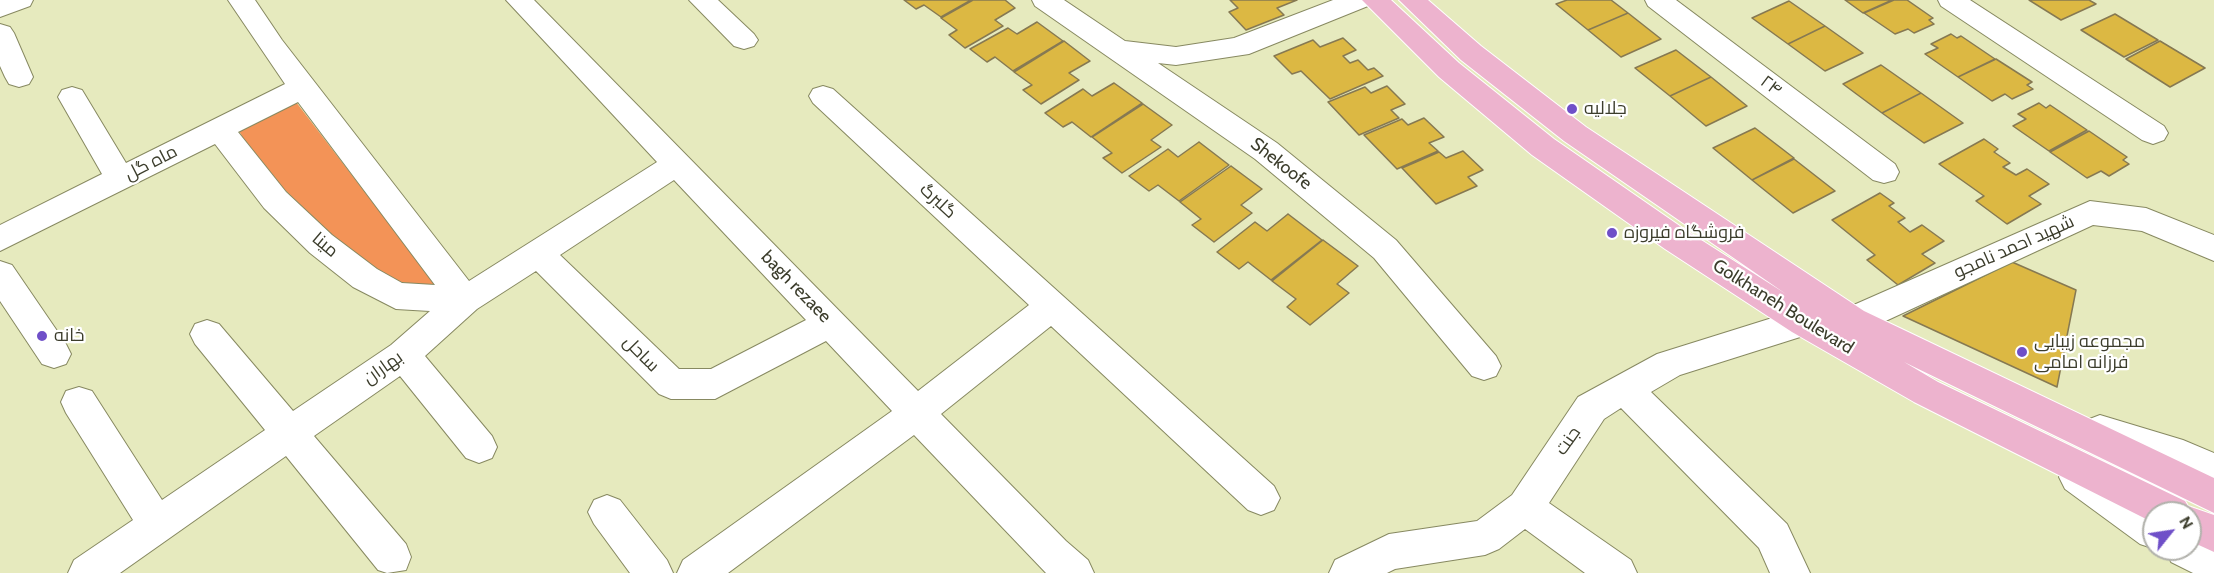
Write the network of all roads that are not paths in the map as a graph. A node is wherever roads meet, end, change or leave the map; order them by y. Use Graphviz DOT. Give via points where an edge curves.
graph roads {
  1 [pos="20,0"];
  2 [pos="241,0"];
  3 [pos="519,0"];
  4 [pos="702,0"];
  5 [pos="1046,0"];
  6 [pos="1358,0"];
  7 [pos="1375,0"];
  8 [pos="1412,0"];
  9 [pos="1658,0"];
  10 [pos="1951,0"];
  11 [pos="0,8"];
  12 [pos="0,33"];
  13 [pos="744,40"];
  14 [pos="1116,49"];
  15 [pos="19,77"];
  16 [pos="303,87"];
  17 [pos="823,96"];
  18 [pos="72,97"];
  19 [pos="220,129"];
  20 [pos="2153,134"];
  21 [pos="678,164"];
  22 [pos="1884,172"];
  23 [pos="120,179"];
  24 [pos="0,239"];
  25 [pos="2214,249"];
  26 [pos="538,253"];
  27 [pos="0,274"];
  28 [pos="465,300"];
  29 [pos="1052,306"];
  30 [pos="1852,321"];
  31 [pos="1804,322"];
  32 [pos="830,323"];
  33 [pos="207,334"];
  34 [pos="54,354"];
  35 [pos="403,355"];
  36 [pos="1484,366"];
  37 [pos="1625,389"];
  38 [pos="79,402"];
  39 [pos="917,413"];
  40 [pos="2043,431"];
  41 [pos="289,434"];
  42 [pos="479,447"];
  43 [pos="2214,471"];
  44 [pos="2214,496"];
  45 [pos="1261,498"];
  46 [pos="2153,501"];
  47 [pos="1525,507"];
  48 [pos="607,512"];
  49 [pos="2142,521"];
  50 [pos="158,525"];
  51 [pos="392,557"];
  52 [pos="88,573"];
  53 [pos="653,573"];
  54 [pos="697,573"];
  55 [pos="1074,573"];
  56 [pos="1349,573"];
  57 [pos="1617,573"];
  58 [pos="1790,573"];
  1 -- 11 [label="street"];
  2 -- 16 [label="street"];
  3 -- 21 [label="street, bagh rezaee"];
  4 -- 13 [label="street"];
  5 -- 14 [label="street, Shekoofe"];
  6 -- 14 [label="street" via="1239,46 1176,56"];
  7 -- 31 [label="main road, Golkhaneh Boulevard" via="1449,70 1543,147 1676,240"];
  8 -- 30 [label="main road, Golkhaneh Boulevard" via="1471,53 1575,134"];
  9 -- 22 [label="street, ۲۴"];
  10 -- 20 [label="street"];
  12 -- 15 [label="street"];
  14 -- 36 [label="street, Shekoofe" via="1266,151 1385,249"];
  16 -- 19 [label="street, ماه گل"];
  16 -- 28 [label="street"];
  17 -- 29 [label="street, گلبرگ"];
  18 -- 23 [label="street"];
  19 -- 23 [label="street, ماه گل"];
  19 -- 28 [label="street, مینا" via="275,200 321,244 365,278 396,296"];
  21 -- 26 [label="street, بهاران"];
  21 -- 32 [label="street, bagh rezaee"];
  23 -- 24 [label="street, ماه گل"];
  25 -- 30 [label="street, شهید احمد نامجو" via="2146,220 2090,213"];
  26 -- 28 [label="street, بهاران"];
  26 -- 32 [label="street, ساحل" via="671,384 715,384"];
  27 -- 34 [label="street"];
  28 -- 35 [label="street, بهاران"];
  29 -- 39 [label="street"];
  29 -- 45 [label="street, گلبرگ"];
  30 -- 40 [label="main road, Golkhaneh Boulevard"];
  31 -- 37 [label="street, جنت" via="1669,364"];
  31 -- 40 [label="main road, Golkhaneh Boulevard" via="1926,392"];
  32 -- 39 [label="street, bagh rezaee"];
  33 -- 41 [label="street"];
  35 -- 41 [label="street, بهاران"];
  35 -- 42 [label="street"];
  37 -- 47 [label="street, جنت" via="1591,408"];
  37 -- 58 [label="street" via="1773,537"];
  38 -- 50 [label="street"];
  39 -- 54 [label="street"];
  39 -- 55 [label="street, bagh rezaee"];
  40 -- 43 [label="street" via="2183,456"];
  40 -- 44 [label="main road, Golkhaneh Boulevard"];
  40 -- 46 [label="main road, Golkhaneh Boulevard"];
  40 -- 49 [label="street"];
  41 -- 50 [label="street, بهاران"];
  41 -- 51 [label="street"];
  47 -- 56 [label="street, جنت" via="1485,537 1389,552"];
  47 -- 57 [label="street"];
  48 -- 53 [label="street"];
  50 -- 52 [label="street, بهاران"];
}
